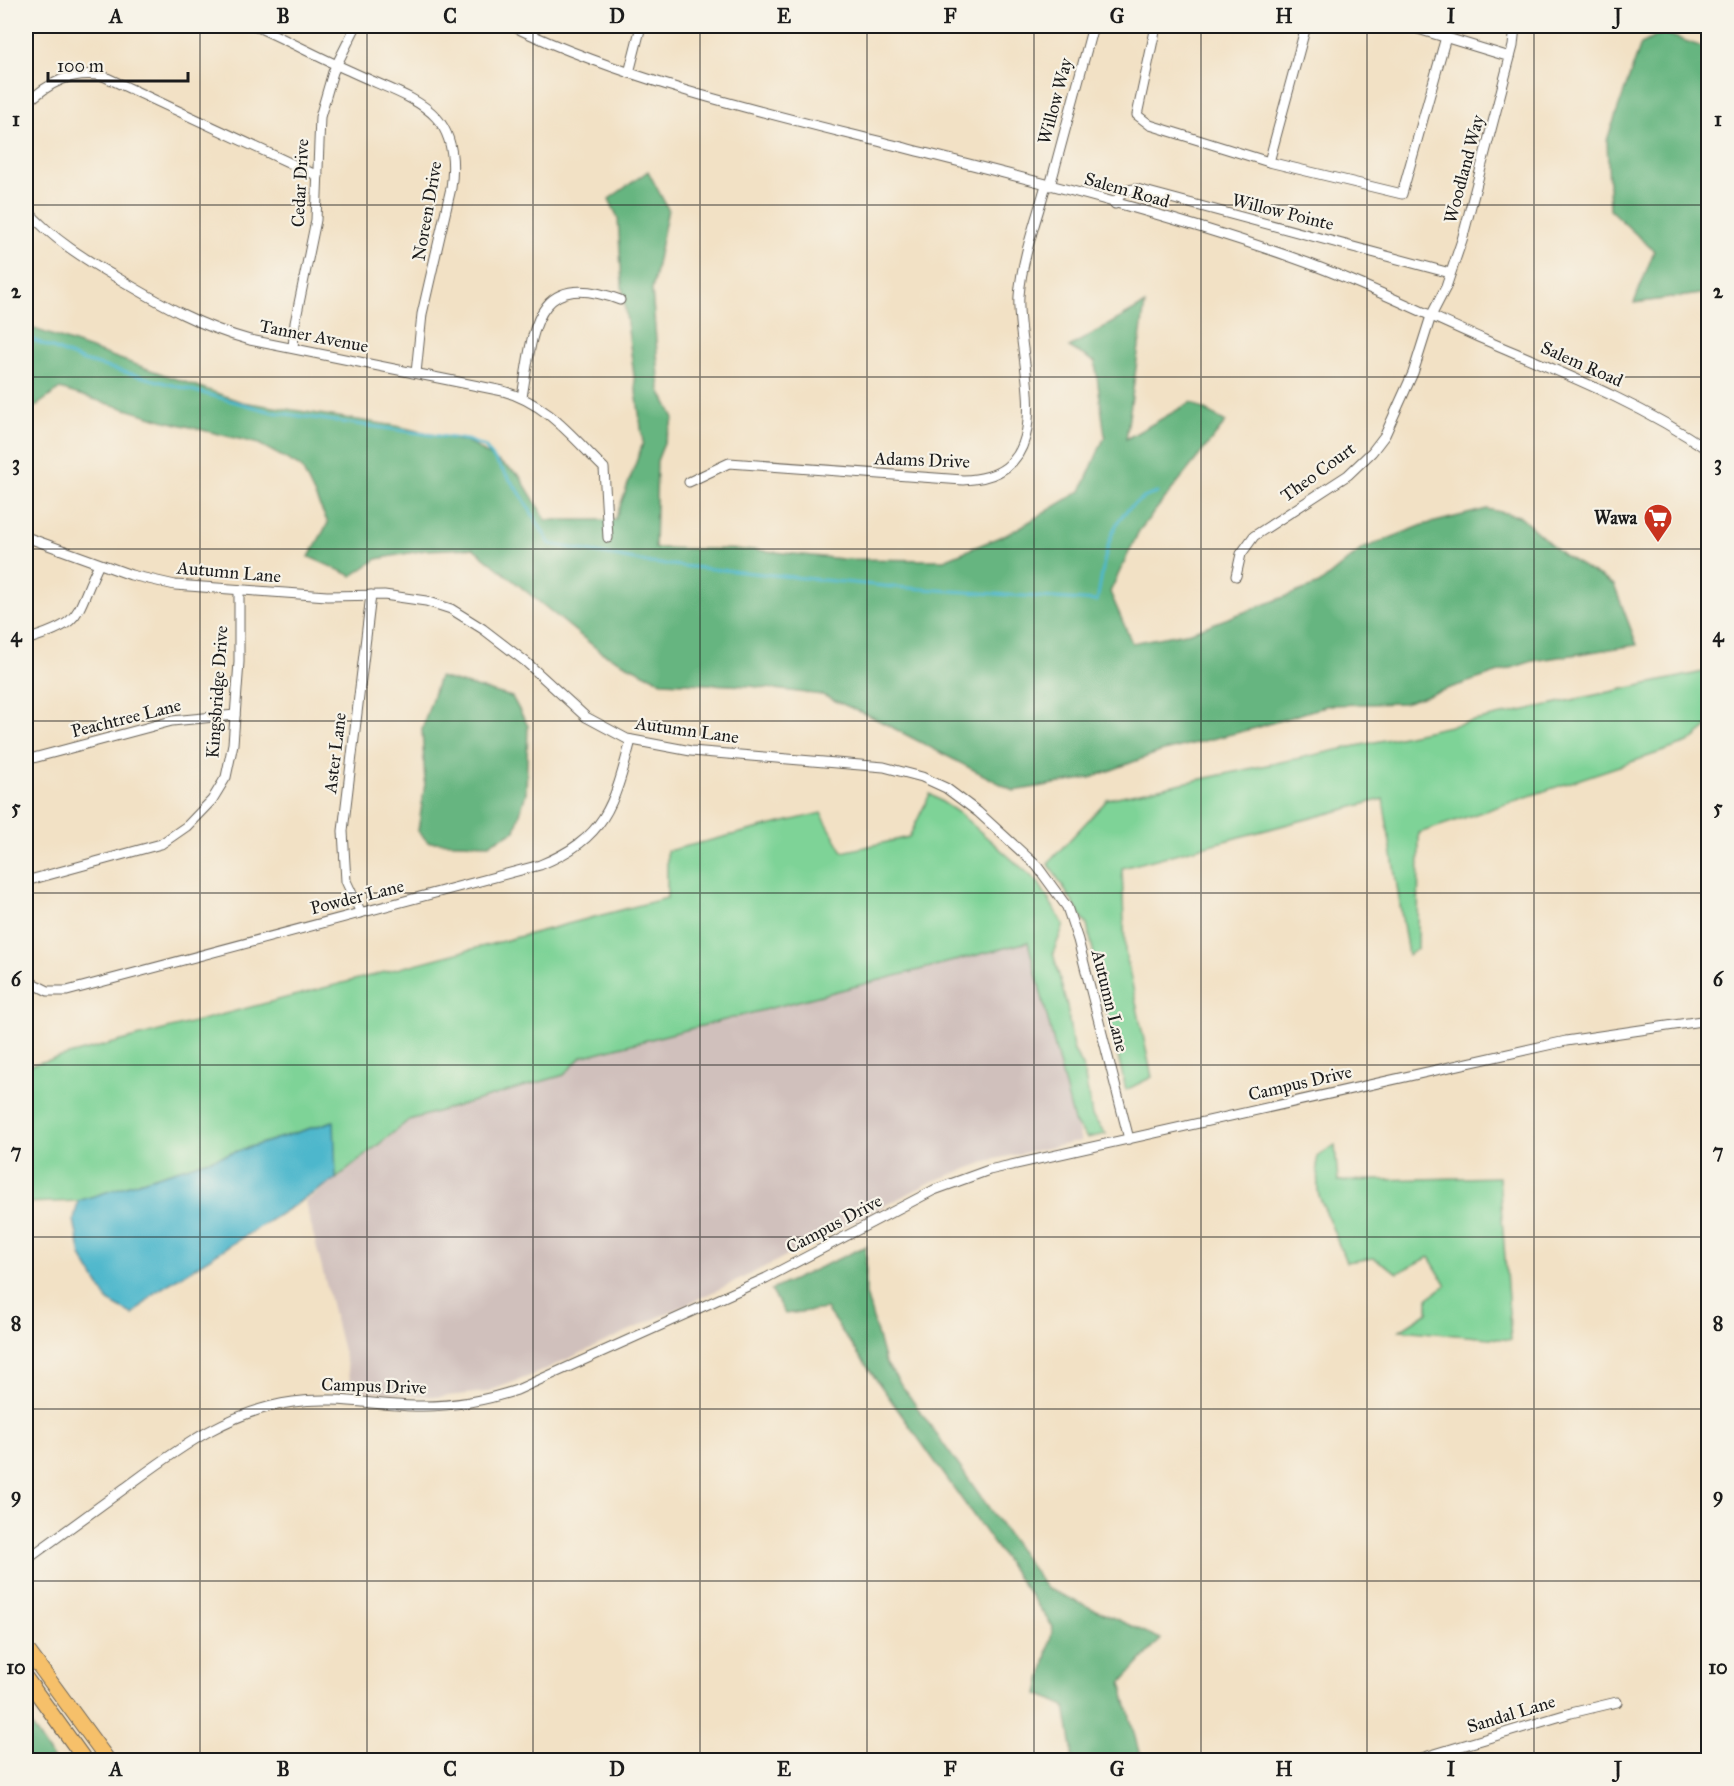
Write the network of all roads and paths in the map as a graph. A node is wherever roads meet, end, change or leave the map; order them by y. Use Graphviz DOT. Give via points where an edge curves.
graph roads {
  1 [pos="255,26"];
  2 [pos="356,26"];
  3 [pos="512,26"];
  4 [pos="641,26"];
  5 [pos="1093,26"];
  6 [pos="1156,26"];
  7 [pos="1306,26"];
  8 [pos="1408,26"];
  9 [pos="1515,26"];
  10 [pos="1446,37"];
  11 [pos="1510,57"];
  12 [pos="336,65"];
  13 [pos="629,73"];
  14 [pos="26,105"];
  15 [pos="1269,162"];
  16 [pos="318,176"];
  17 [pos="1048,185"];
  18 [pos="1115,204"];
  19 [pos="26,209"];
  20 [pos="1450,273"];
  21 [pos="620,300"];
  22 [pos="1431,316"];
  23 [pos="293,348"];
  24 [pos="416,373"];
  25 [pos="522,398"];
  26 [pos="1708,450"];
  27 [pos="689,482"];
  28 [pos="26,537"];
  29 [pos="608,538"];
  30 [pos="99,564"];
  31 [pos="1236,576"];
  32 [pos="239,591"];
  33 [pos="371,595"];
  34 [pos="26,640"];
  35 [pos="235,715"];
  36 [pos="631,740"];
  37 [pos="26,760"];
  38 [pos="26,881"];
  39 [pos="360,912"];
  40 [pos="26,980"];
  41 [pos="1708,1020"];
  42 [pos="1129,1139"];
  43 [pos="26,1560"];
  44 [pos="26,1648"];
  45 [pos="26,1678"];
  46 [pos="1617,1702"];
  47 [pos="85,1761"];
  48 [pos="108,1761"];
  49 [pos="1415,1761"];
  1 -- 12 [label="street, Noreen Drive"];
  2 -- 12 [label="street, Cedar Drive"];
  3 -- 13 [label="street, Salem Road"];
  4 -- 13 [label="street"];
  5 -- 17 [label="street, Willow Way"];
  6 -- 15 [label="street" via="1137,115 1150,125"];
  7 -- 15 [label="street"];
  8 -- 10 [label="street"];
  9 -- 11 [label="street, Woodland Way"];
  10 -- 11 [label="street"];
  10 -- 15 [label="street" via="1401,194"];
  11 -- 20 [label="street, Woodland Way"];
  12 -- 16 [label="street, Cedar Drive" via="320,117"];
  12 -- 24 [label="street, Noreen Drive" via="416,101 439,120 452,147 451,188 422,314"];
  13 -- 17 [label="street, Salem Road"];
  14 -- 16 [label="street" via="62,79 82,74 103,76"];
  16 -- 23 [label="street, Cedar Drive" via="315,231"];
  17 -- 18 [label="street, Salem Road"];
  17 -- 27 [label="street, Adams Drive" via="1019,296 1029,401 1028,433 1019,453 996,474 963,480 729,463"];
  18 -- 20 [label="street, Willow Pointe" via="1121,193 1137,189"];
  18 -- 22 [label="street, Salem Road" via="1297,259"];
  19 -- 23 [label="street, Tanner Avenue" via="70,249 171,310 220,332"];
  20 -- 22 [label="street, Woodland Way"];
  21 -- 25 [label="street" via="586,289 570,290 553,300 534,330"];
  22 -- 26 [label="street, Salem Road" via="1636,406"];
  22 -- 31 [label="street, Theo Court" via="1413,374 1379,444 1348,475 1254,536 1241,554"];
  23 -- 24 [label="street, Tanner Avenue"];
  24 -- 25 [label="street, Tanner Avenue"];
  25 -- 29 [label="street, Tanner Avenue" via="554,418 604,468"];
  28 -- 30 [label="street, Autumn Lane"];
  30 -- 32 [label="street, Autumn Lane" via="160,582"];
  30 -- 34 [label="street" via="75,618 62,628"];
  32 -- 33 [label="street, Autumn Lane"];
  32 -- 35 [label="street, Kingsbridge Drive"];
  33 -- 36 [label="street, Autumn Lane" via="426,601 462,615 520,657 586,717"];
  33 -- 39 [label="street, Aster Lane" via="343,831 346,881"];
  35 -- 37 [label="street, Peachtree Lane" via="172,720"];
  35 -- 38 [label="street, Kingsbridge Drive" via="226,777 212,800 187,826 161,844 144,850"];
  36 -- 39 [label="street, Powder Lane" via="610,808 592,835 573,850 515,873"];
  36 -- 42 [label="street, Autumn Lane" via="691,751 897,769 934,782 968,803 1037,866 1066,907"];
  39 -- 40 [label="street, Powder Lane" via="67,991 48,991"];
  41 -- 42 [label="street, Campus Drive" via="1566,1041"];
  42 -- 43 [label="street, Campus Drive" via="989,1170 950,1183 756,1283 498,1397 416,1406 334,1400 292,1402 234,1418 181,1447"];
  44 -- 48 [label="highway"];
  45 -- 47 [label="highway"];
  46 -- 49 [label="street, Sandal Lane"];
}
